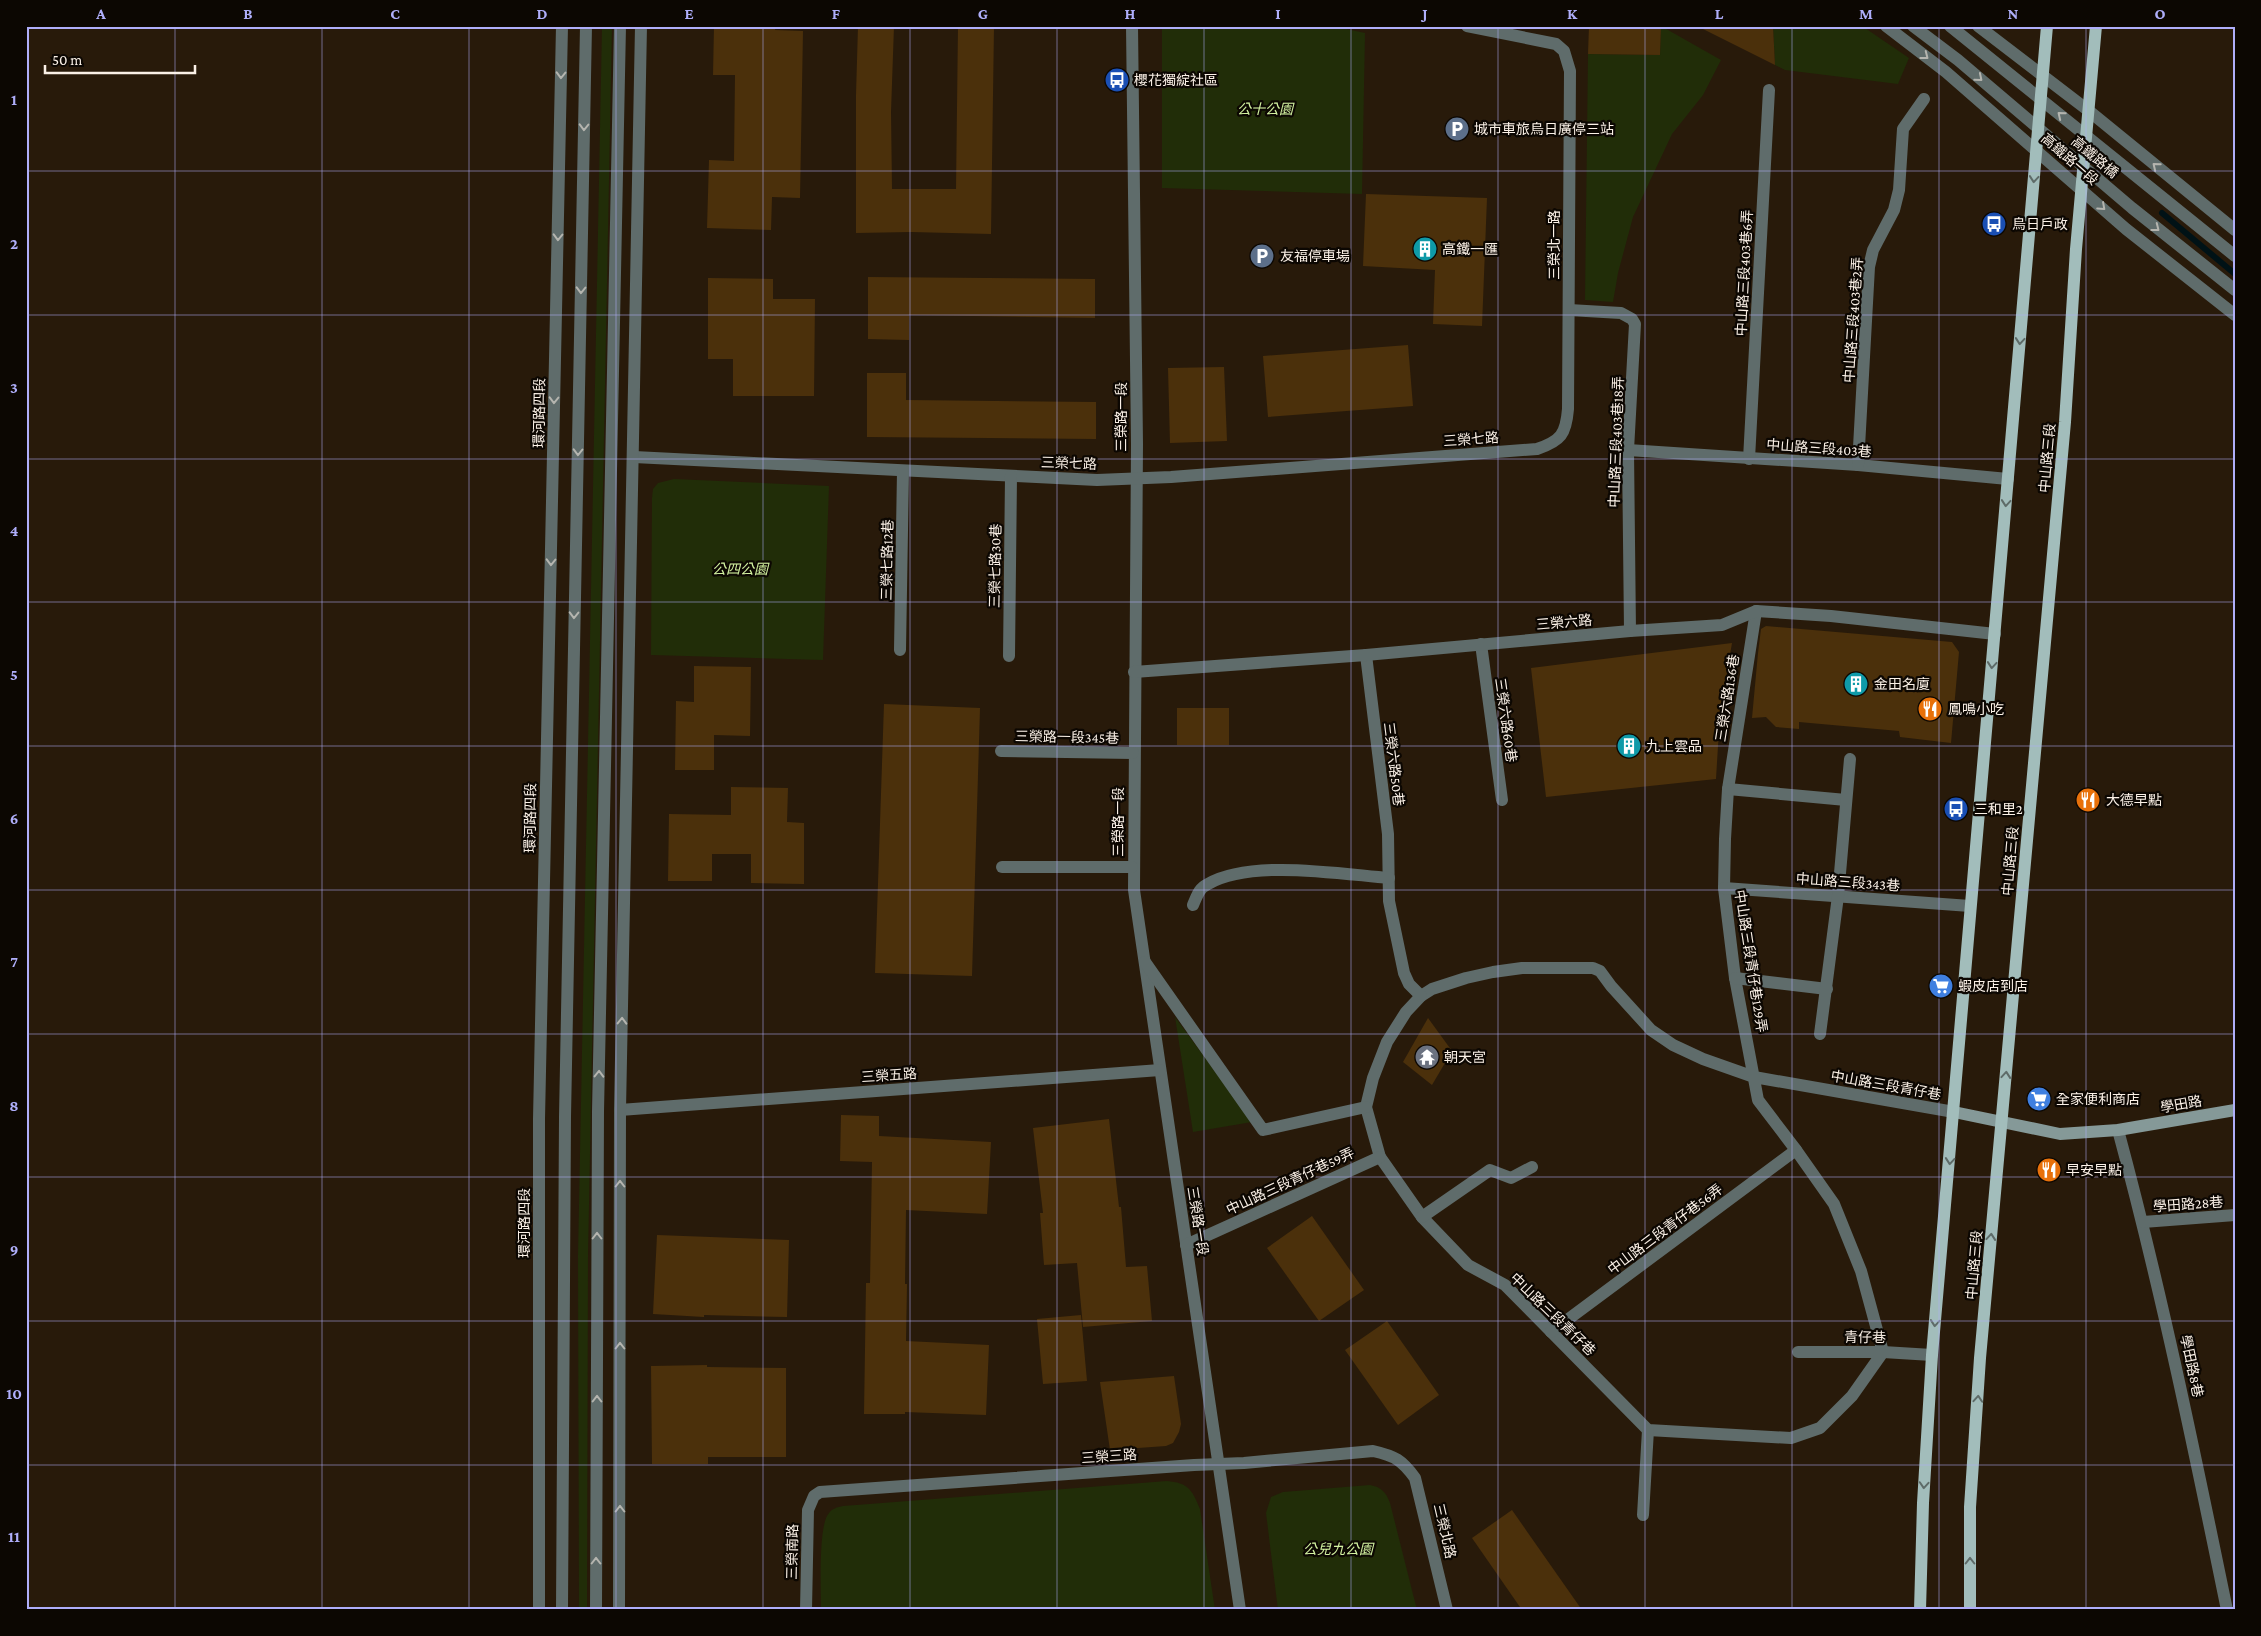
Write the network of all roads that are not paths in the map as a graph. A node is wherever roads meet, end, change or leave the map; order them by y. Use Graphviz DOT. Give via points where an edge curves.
graph roads {
  1 [pos="562,26"];
  2 [pos="586,26"];
  3 [pos="620,26"];
  4 [pos="641,26"];
  5 [pos="1132,26"];
  6 [pos="1467,26"];
  7 [pos="1886,26"];
  8 [pos="1913,26"];
  9 [pos="1950,26"];
  10 [pos="1978,26"];
  11 [pos="2047,26"];
  12 [pos="2096,26"];
  13 [pos="2043,75"];
  14 [pos="1768,90"];
  15 [pos="1924,100"];
  16 [pos="2089,112"];
  17 [pos="2036,149"];
  18 [pos="2082,189"];
  19 [pos="2235,230"];
  20 [pos="2235,256"];
  21 [pos="2235,290"];
  22 [pos="1569,310"];
  23 [pos="2235,315"];
  24 [pos="1560,439"];
  25 [pos="1628,450"];
  26 [pos="634,457"];
  27 [pos="1749,459"];
  28 [pos="1858,465"];
  29 [pos="904,471"];
  30 [pos="1011,476"];
  31 [pos="1136,479"];
  32 [pos="2008,479"];
  33 [pos="1756,611"];
  34 [pos="1630,631"];
  35 [pos="1995,634"];
  36 [pos="1481,644"];
  37 [pos="900,650"];
  38 [pos="1366,655"];
  39 [pos="1009,656"];
  40 [pos="1134,672"];
  41 [pos="1001,751"];
  42 [pos="1133,753"];
  43 [pos="1850,759"];
  44 [pos="1728,789"];
  45 [pos="1502,800"];
  46 [pos="1846,800"];
  47 [pos="1002,866"];
  48 [pos="1132,867"];
  49 [pos="1389,878"];
  50 [pos="1724,888"];
  51 [pos="1838,896"];
  52 [pos="1193,905"];
  53 [pos="1970,906"];
  54 [pos="1143,960"];
  55 [pos="1735,978"];
  56 [pos="1826,989"];
  57 [pos="1421,996"];
  58 [pos="1820,1034"];
  59 [pos="1160,1070"];
  60 [pos="1754,1076"];
  61 [pos="1366,1108"];
  62 [pos="620,1110"];
  63 [pos="2235,1110"];
  64 [pos="1954,1112"];
  65 [pos="2002,1122"];
  66 [pos="2118,1130"];
  67 [pos="1796,1150"];
  68 [pos="1380,1157"];
  69 [pos="1532,1167"];
  70 [pos="2235,1215"];
  71 [pos="1422,1217"];
  72 [pos="2143,1222"];
  73 [pos="1186,1245"];
  74 [pos="1552,1332"];
  75 [pos="1798,1352"];
  76 [pos="1883,1352"];
  77 [pos="1932,1355"];
  78 [pos="1648,1430"];
  79 [pos="1404,1463"];
  80 [pos="1219,1464"];
  81 [pos="814,1496"];
  82 [pos="1643,1515"];
  83 [pos="539,1610"];
  84 [pos="562,1610"];
  85 [pos="596,1610"];
  86 [pos="619,1610"];
  87 [pos="806,1610"];
  88 [pos="1240,1610"];
  89 [pos="1448,1610"];
  90 [pos="1920,1610"];
  91 [pos="1970,1610"];
  92 [pos="2228,1610"];
  1 -- 83 [label="street, 環河路四段, one-way" via="539,1120"];
  2 -- 84 [label="street, one-way" via="564,1117"];
  85 -- 3 [label="street, one-way" via="598,1112"];
  4 -- 26 [label="street"];
  5 -- 31 [label="street, 三榮路一段"];
  6 -- 22 [label="street, 三榮北一路" via="1547,41 1564,51 1570,71"];
  7 -- 17 [label="street, 高鐵路一段, one-way"];
  8 -- 21 [label="street, 高鐵路橋, one-way"];
  20 -- 9 [label="street, 高鐵路橋, one-way"];
  10 -- 13 [label="street"];
  11 -- 13 [label="main road"];
  12 -- 16 [label="main road, 中山路三段"];
  13 -- 16 [label="street"];
  13 -- 17 [label="main road"];
  14 -- 27 [label="street, 中山路三段403巷6弄"];
  15 -- 28 [label="street, 中山路三段403巷2弄" via="1903,129 1899,190 1894,210 1873,250 1869,267"];
  16 -- 18 [label="main road, 中山路三段"];
  19 -- 16 [label="street, one-way"];
  17 -- 18 [label="street, 高鐵路一段"];
  17 -- 32 [label="main road, one-way"];
  18 -- 23 [label="street, 高鐵路一段, one-way" via="2126,229"];
  65 -- 18 [label="main road, 中山路三段, one-way" via="2065,422"];
  22 -- 24 [label="street, 三榮北一路" via="1567,425"];
  22 -- 25 [label="street, 中山路三段403巷18弄" via="1621,314 1632,318"];
  24 -- 31 [label="street, 三榮七路" via="1537,449"];
  25 -- 27 [label="street, 中山路三段403巷"];
  25 -- 34 [label="street, 中山路三段403巷18弄"];
  26 -- 29 [label="street, 三榮七路"];
  62 -- 26 [label="street, one-way"];
  27 -- 28 [label="street, 中山路三段403巷"];
  28 -- 32 [label="street, 中山路三段403巷"];
  29 -- 30 [label="street, 三榮七路"];
  29 -- 37 [label="street, 三榮七路12巷"];
  30 -- 31 [label="street, 三榮七路"];
  30 -- 39 [label="street, 三榮七路30巷"];
  31 -- 40 [label="street, 三榮路一段"];
  32 -- 35 [label="main road, one-way"];
  33 -- 34 [label="street, 三榮六路" via="1722,625"];
  33 -- 35 [label="street, 三榮六路"];
  33 -- 44 [label="street, 三榮六路136巷"];
  34 -- 36 [label="street, 三榮六路"];
  35 -- 53 [label="main road, one-way"];
  36 -- 38 [label="street, 三榮六路"];
  36 -- 45 [label="street, 三榮六路60巷"];
  38 -- 40 [label="street, 三榮六路"];
  38 -- 49 [label="street, 三榮六路50巷" via="1388,834"];
  40 -- 42 [label="street, 三榮路一段"];
  41 -- 42 [label="street, 三榮路一段345巷"];
  42 -- 48 [label="street, 三榮路一段"];
  43 -- 46 [label="street"];
  44 -- 46 [label="street"];
  44 -- 50 [label="street, 中山路三段青仔巷129弄"];
  46 -- 51 [label="street"];
  47 -- 48 [label="street"];
  48 -- 54 [label="street, 三榮路一段"];
  49 -- 52 [label="street" via="1304,871 1233,875 1207,884"];
  49 -- 57 [label="street, 三榮六路50巷" via="1389,901 1404,973"];
  50 -- 51 [label="street, 中山路三段343巷"];
  50 -- 55 [label="street, 中山路三段青仔巷129弄"];
  51 -- 53 [label="street, 中山路三段343巷"];
  51 -- 56 [label="street"];
  53 -- 64 [label="main road"];
  54 -- 59 [label="street, 三榮路一段"];
  54 -- 61 [label="street" via="1263,1130"];
  55 -- 56 [label="street"];
  55 -- 60 [label="street, 中山路三段青仔巷129弄"];
  56 -- 58 [label="street"];
  57 -- 60 [label="street, 中山路三段青仔巷" via="1432,989 1492,972 1522,968 1593,968 1600,971 1651,1030 1673,1045"];
  57 -- 61 [label="street, 中山路三段青仔巷" via="1406,1012 1387,1042"];
  59 -- 62 [label="street, 三榮五路"];
  59 -- 73 [label="street, 三榮路一段"];
  60 -- 64 [label="street, 中山路三段青仔巷"];
  60 -- 67 [label="street" via="1758,1100"];
  61 -- 68 [label="street, 中山路三段青仔巷"];
  86 -- 62 [label="street, one-way"];
  63 -- 66 [label="main road, 學田路"];
  64 -- 65 [label="main road, 學田路"];
  64 -- 77 [label="main road, one-way"];
  65 -- 66 [label="main road, 學田路" via="2060,1134"];
  91 -- 65 [label="main road, 中山路三段, one-way" via="1971,1497 1980,1358"];
  66 -- 72 [label="street, 學田路8巷"];
  67 -- 74 [label="street, 中山路三段青仔巷56弄"];
  67 -- 76 [label="street" via="1834,1204 1861,1271"];
  68 -- 71 [label="street, 中山路三段青仔巷"];
  68 -- 73 [label="street, 中山路三段青仔巷59弄"];
  69 -- 71 [label="street" via="1511,1178 1490,1170"];
  70 -- 72 [label="street, 學田路28巷"];
  71 -- 74 [label="street, 中山路三段青仔巷" via="1468,1265 1505,1285"];
  72 -- 92 [label="street, 學田路8巷"];
  73 -- 80 [label="street, 三榮路一段"];
  74 -- 78 [label="street, 中山路三段青仔巷"];
  75 -- 76 [label="street, 青仔巷"];
  76 -- 77 [label="street, 青仔巷"];
  76 -- 78 [label="street" via="1852,1396 1820,1428 1791,1438"];
  77 -- 90 [label="main road, one-way"];
  78 -- 82 [label="street"];
  79 -- 80 [label="street, 三榮三路" via="1390,1455 1373,1452"];
  79 -- 89 [label="street, 三榮北路" via="1416,1478"];
  80 -- 81 [label="street, 三榮三路" via="828,1491"];
  80 -- 88 [label="street, 三榮路一段"];
  81 -- 87 [label="street, 三榮南路" via="808,1510"];
}
